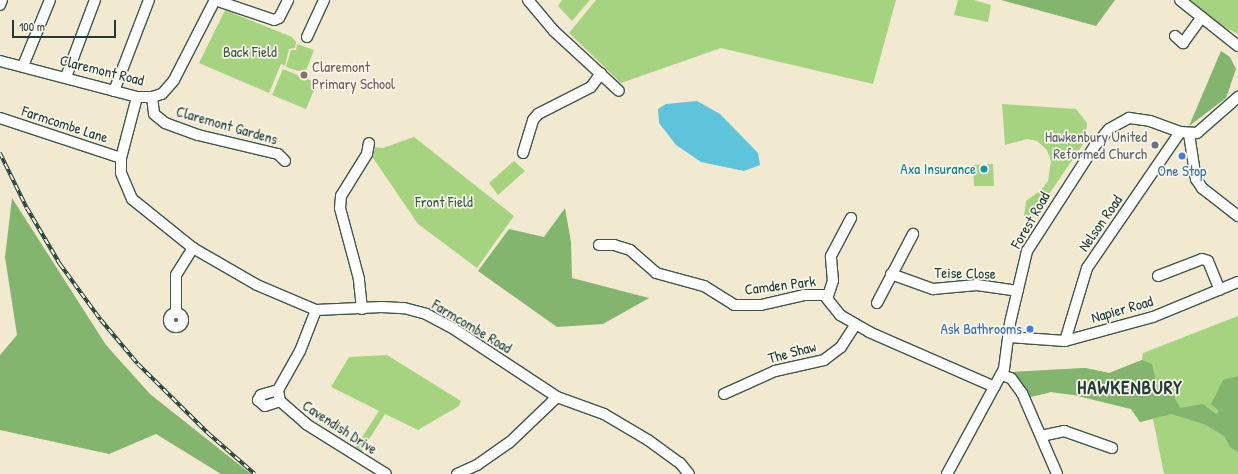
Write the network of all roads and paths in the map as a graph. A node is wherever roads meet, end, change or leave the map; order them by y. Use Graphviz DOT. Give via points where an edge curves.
graph roads {
  1 [pos="2,0"];
  2 [pos="50,0"];
  3 [pos="95,0"];
  4 [pos="149,0"];
  5 [pos="215,0"];
  6 [pos="288,0"];
  7 [pos="324,0"];
  8 [pos="528,0"];
  9 [pos="1180,0"];
  10 [pos="0,5"];
  11 [pos="1202,17"];
  12 [pos="307,36"];
  13 [pos="1174,36"];
  14 [pos="1238,46"];
  15 [pos="0,60"];
  16 [pos="23,66"];
  17 [pos="601,73"];
  18 [pos="66,77"];
  19 [pos="114,91"];
  20 [pos="619,92"];
  21 [pos="137,97"];
  22 [pos="152,97"];
  23 [pos="1238,97"];
  24 [pos="0,118"];
  25 [pos="1185,133"];
  26 [pos="369,143"];
  27 [pos="523,153"];
  28 [pos="121,158"];
  29 [pos="285,161"];
  30 [pos="1238,216"];
  31 [pos="851,225"];
  32 [pos="913,234"];
  33 [pos="605,242"];
  34 [pos="193,248"];
  35 [pos="891,274"];
  36 [pos="1158,276"];
  37 [pos="1238,282"];
  38 [pos="1220,290"];
  39 [pos="1018,291"];
  40 [pos="828,296"];
  41 [pos="877,303"];
  42 [pos="362,309"];
  43 [pos="316,310"];
  44 [pos="176,313"];
  45 [pos="856,324"];
  46 [pos="1009,337"];
  47 [pos="1065,341"];
  48 [pos="1001,375"];
  49 [pos="995,387"];
  50 [pos="278,390"];
  51 [pos="723,393"];
  52 [pos="557,397"];
  53 [pos="280,401"];
  54 [pos="1041,436"];
  55 [pos="1112,448"];
  56 [pos="386,474"];
  57 [pos="457,474"];
  58 [pos="689,474"];
  59 [pos="947,474"];
  60 [pos="1057,474"];
  1 -- 10 [label="street"];
  2 -- 16 [label="street"];
  3 -- 18 [label="street"];
  4 -- 19 [label="street"];
  5 -- 6 [label="street" via="274,20 279,18"];
  5 -- 22 [label="street, Claremont Road" via="174,80 162,94"];
  7 -- 12 [label="street"];
  8 -- 17 [label="street" via="554,31"];
  9 -- 11 [label="street"];
  11 -- 13 [label="street" via="1183,43"];
  11 -- 14 [label="street"];
  15 -- 16 [label="street, Claremont Road"];
  16 -- 18 [label="street, Claremont Road"];
  17 -- 20 [label="street"];
  17 -- 27 [label="street" via="582,99 564,102 538,114 533,120"];
  18 -- 19 [label="street, Claremont Road"];
  19 -- 21 [label="street, Claremont Road"];
  21 -- 22 [label="street, Claremont Road"];
  21 -- 28 [label="street, Farmcombe Road"];
  22 -- 29 [label="street, Claremont Gardens" via="154,114 165,123 198,135 278,154"];
  23 -- 25 [label="street" via="1197,133"];
  24 -- 28 [label="street, Farmcombe Lane"];
  25 -- 30 [label="street" via="1196,179 1202,188"];
  25 -- 39 [label="street, Forest Road" via="1138,118 1123,120 1109,129 1094,147 1027,251"];
  25 -- 47 [label="street, Nelson Road" via="1087,268"];
  26 -- 42 [label="street" via="368,154 341,196 340,208 359,279"];
  28 -- 34 [label="street, Farmcombe Road" via="121,173 132,199"];
  31 -- 40 [label="street" via="831,256 833,280"];
  32 -- 35 [label="street" via="903,257"];
  33 -- 40 [label="street, Camden Park" via="630,250 656,273 704,286 734,305 761,305 814,294"];
  34 -- 43 [label="street, Farmcombe Road" via="257,285"];
  34 -- 44 [label="street" via="176,274"];
  35 -- 39 [label="street, Teise Close" via="933,289 977,285"];
  35 -- 41 [label="street"];
  36 -- 38 [label="street" via="1202,259 1208,261"];
  37 -- 38 [label="street, Napier Road"];
  38 -- 47 [label="street, Napier Road" via="1153,317"];
  39 -- 46 [label="street, Forest Road"];
  40 -- 45 [label="street, Camden Park" via="840,315"];
  42 -- 43 [label="street, Farmcombe Road"];
  42 -- 52 [label="street, Farmcombe Road" via="404,308 426,314 454,329"];
  43 -- 50 [label="street" via="300,351"];
  45 -- 49 [label="street, Camden Park" via="888,342"];
  45 -- 51 [label="street, The Shaw" via="841,347 824,360 775,371"];
  46 -- 47 [label="street, Napier Road"];
  46 -- 48 [label="street, Forest Road"];
  48 -- 49 [label="street, Forest Road"];
  48 -- 54 [label="street" via="1011,378 1017,384"];
  49 -- 59 [label="street, Forest Road"];
  50 -- 53 [label="street, Cavendish Drive"];
  50 -- 53 [label="street, Cavendish Drive" via="261,395 258,400 265,406"];
  52 -- 57 [label="street" via="509,443 477,465"];
  52 -- 58 [label="street, Farmcombe Road" via="604,414 648,440 680,463"];
  53 -- 56 [label="street, Cavendish Drive" via="306,424"];
  54 -- 55 [label="street" via="1064,431"];
  54 -- 60 [label="street"];
}
